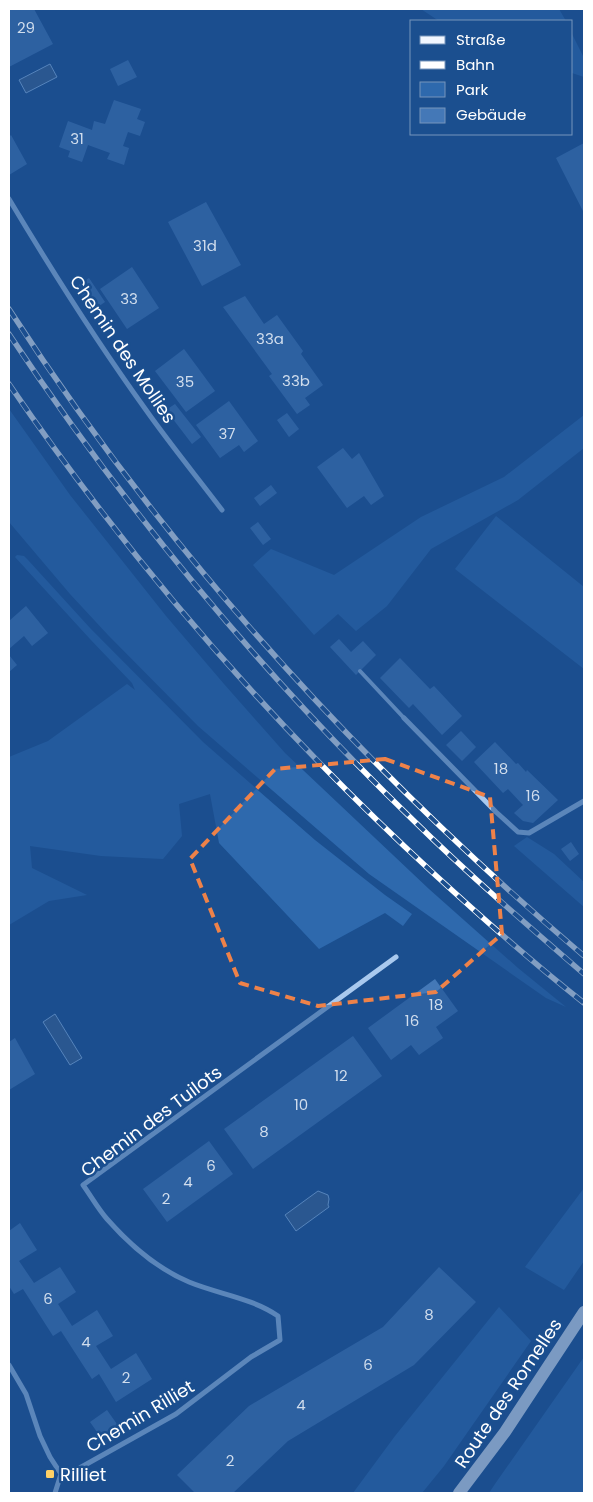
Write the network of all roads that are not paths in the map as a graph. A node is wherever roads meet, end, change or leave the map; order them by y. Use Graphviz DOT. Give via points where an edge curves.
graph roads {
  1 [pos="9,199"];
  2 [pos="222,510"];
  3 [pos="360,671"];
  4 [pos="404,718"];
  5 [pos="584,801"];
  6 [pos="396,957"];
  7 [pos="583,1317"];
  8 [pos="280,1340"];
  9 [pos="9,1365"];
  10 [pos="61,1474"];
  11 [pos="55,1493"];
  12 [pos="460,1493"];
  1 -- 2 [label="street, Chemin des Mollies" via="116,367"];
  3 -- 4 [label="lane"];
  4 -- 5 [label="street" via="518,832 529,833"];
  6 -- 8 [label="street, Chemin des Tuilots" via="83,1185 106,1218 164,1269 278,1316"];
  7 -- 12 [label="main road, Route des Romelles"];
  8 -- 10 [label="street, Chemin Rilliet" via="251,1357 176,1414 76,1470"];
  9 -- 10 [label="street" via="26,1394 40,1436"];
  10 -- 11 [label="street"];
}
